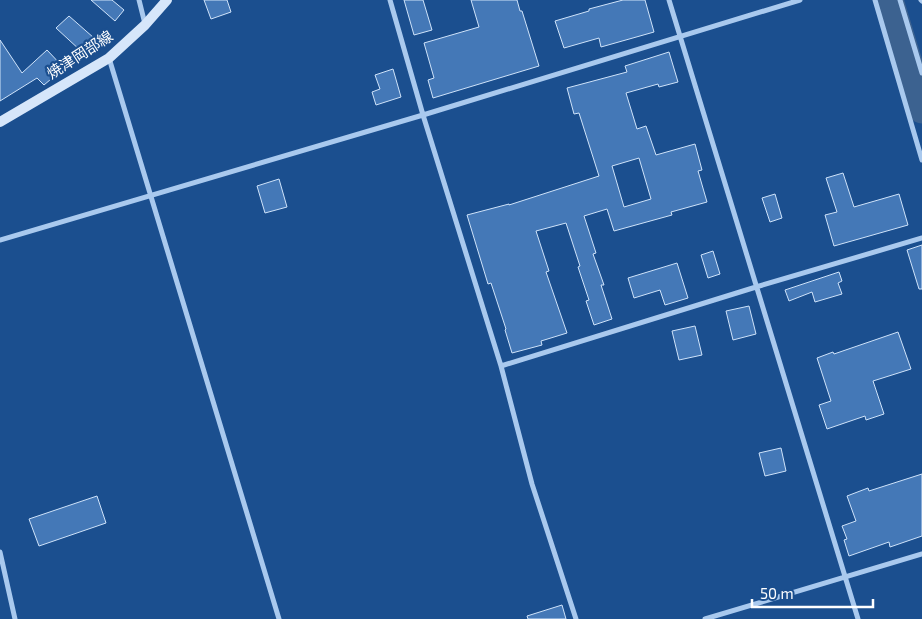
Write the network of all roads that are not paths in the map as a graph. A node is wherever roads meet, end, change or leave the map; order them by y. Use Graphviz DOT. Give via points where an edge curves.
graph roads {
  1 [pos="139,0"];
  2 [pos="167,0"];
  3 [pos="390,0"];
  4 [pos="669,0"];
  5 [pos="800,0"];
  6 [pos="875,0"];
  7 [pos="900,0"];
  8 [pos="146,25"];
  9 [pos="680,36"];
  10 [pos="108,58"];
  11 [pos="922,73"];
  12 [pos="423,115"];
  13 [pos="0,122"];
  14 [pos="922,160"];
  15 [pos="152,196"];
  16 [pos="922,238"];
  17 [pos="0,240"];
  18 [pos="756,287"];
  19 [pos="501,366"];
  20 [pos="0,552"];
  21 [pos="922,554"];
  22 [pos="845,578"];
  23 [pos="15,619"];
  24 [pos="280,619"];
  25 [pos="576,619"];
  26 [pos="705,619"];
  27 [pos="858,619"];
  1 -- 8 [label="street"];
  2 -- 8 [label="main road, 焼津岡部線"];
  3 -- 12 [label="street"];
  4 -- 9 [label="street"];
  5 -- 9 [label="street"];
  6 -- 14 [label="street"];
  7 -- 11 [label="street"];
  8 -- 10 [label="main road, 焼津岡部線"];
  9 -- 12 [label="street"];
  9 -- 18 [label="street"];
  10 -- 13 [label="main road, 焼津岡部線"];
  10 -- 15 [label="street"];
  12 -- 15 [label="street"];
  12 -- 19 [label="street"];
  15 -- 17 [label="street"];
  15 -- 24 [label="street"];
  16 -- 18 [label="street"];
  18 -- 19 [label="street"];
  18 -- 22 [label="street"];
  19 -- 25 [label="street" via="532,484"];
  20 -- 23 [label="street"];
  21 -- 22 [label="street"];
  22 -- 26 [label="street"];
  22 -- 27 [label="street"];
}
